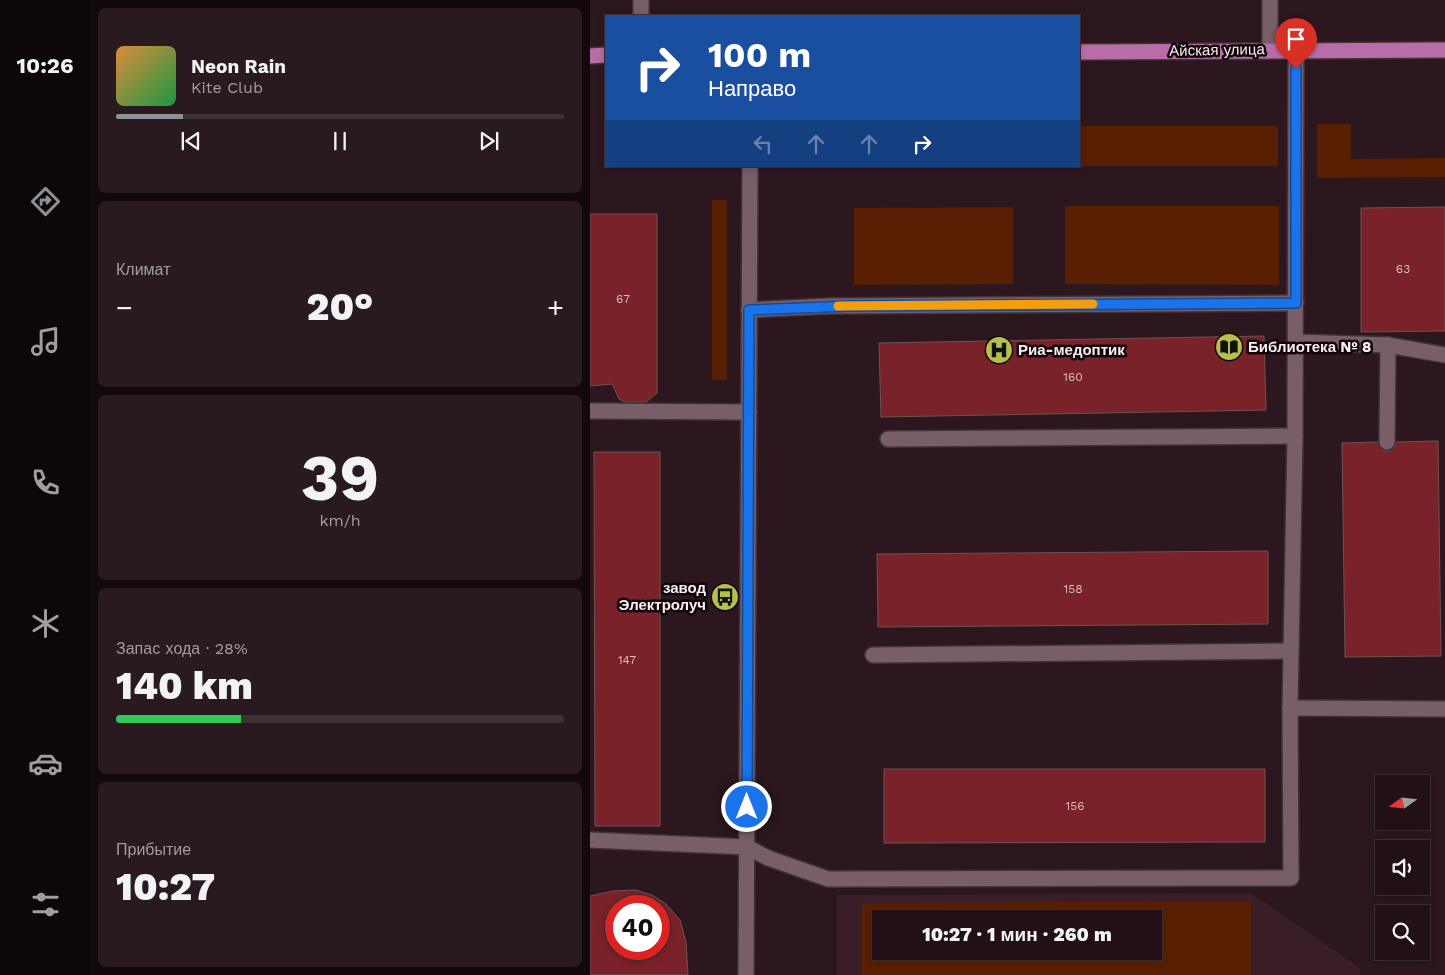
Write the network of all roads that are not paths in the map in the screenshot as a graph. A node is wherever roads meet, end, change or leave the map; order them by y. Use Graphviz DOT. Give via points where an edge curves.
graph roads {
  1 [pos="641,0"];
  2 [pos="1270,0"];
  3 [pos="641,15"];
  4 [pos="1270,50"];
  5 [pos="1296,50"];
  6 [pos="1445,50"];
  7 [pos="1080,52"];
  8 [pos="605,55"];
  9 [pos="590,56"];
  10 [pos="750,167"];
  11 [pos="1296,303"];
  12 [pos="749,310"];
  13 [pos="1296,342"];
  14 [pos="1388,345"];
  15 [pos="1445,355"];
  16 [pos="590,412"];
  17 [pos="749,412"];
  18 [pos="1295,436"];
  19 [pos="888,439"];
  20 [pos="1387,442"];
  21 [pos="1291,651"];
  22 [pos="874,655"];
  23 [pos="1290,708"];
  24 [pos="1445,708"];
  25 [pos="590,840"];
  26 [pos="747,847"];
  27 [pos="746,975"];
  1 -- 3 [label="street"];
  2 -- 4 [label="street"];
  4 -- 5 [label="main road, Айская улица"];
  4 -- 7 [label="main road, Айская улица"];
  5 -- 6 [label="main road, Айская улица"];
  5 -- 11 [label="street"];
  8 -- 9 [label="main road"];
  10 -- 12 [label="street"];
  11 -- 12 [label="street" via="849,306"];
  11 -- 13 [label="street"];
  12 -- 17 [label="street"];
  13 -- 14 [label="street"];
  13 -- 18 [label="street"];
  14 -- 15 [label="street"];
  14 -- 20 [label="street"];
  16 -- 17 [label="street"];
  17 -- 26 [label="street"];
  18 -- 19 [label="street"];
  18 -- 21 [label="street"];
  21 -- 22 [label="street"];
  21 -- 23 [label="street"];
  23 -- 24 [label="street"];
  23 -- 26 [label="street" via="1292,878 828,879 768,858"];
  25 -- 26 [label="street"];
  26 -- 27 [label="street"];
}
